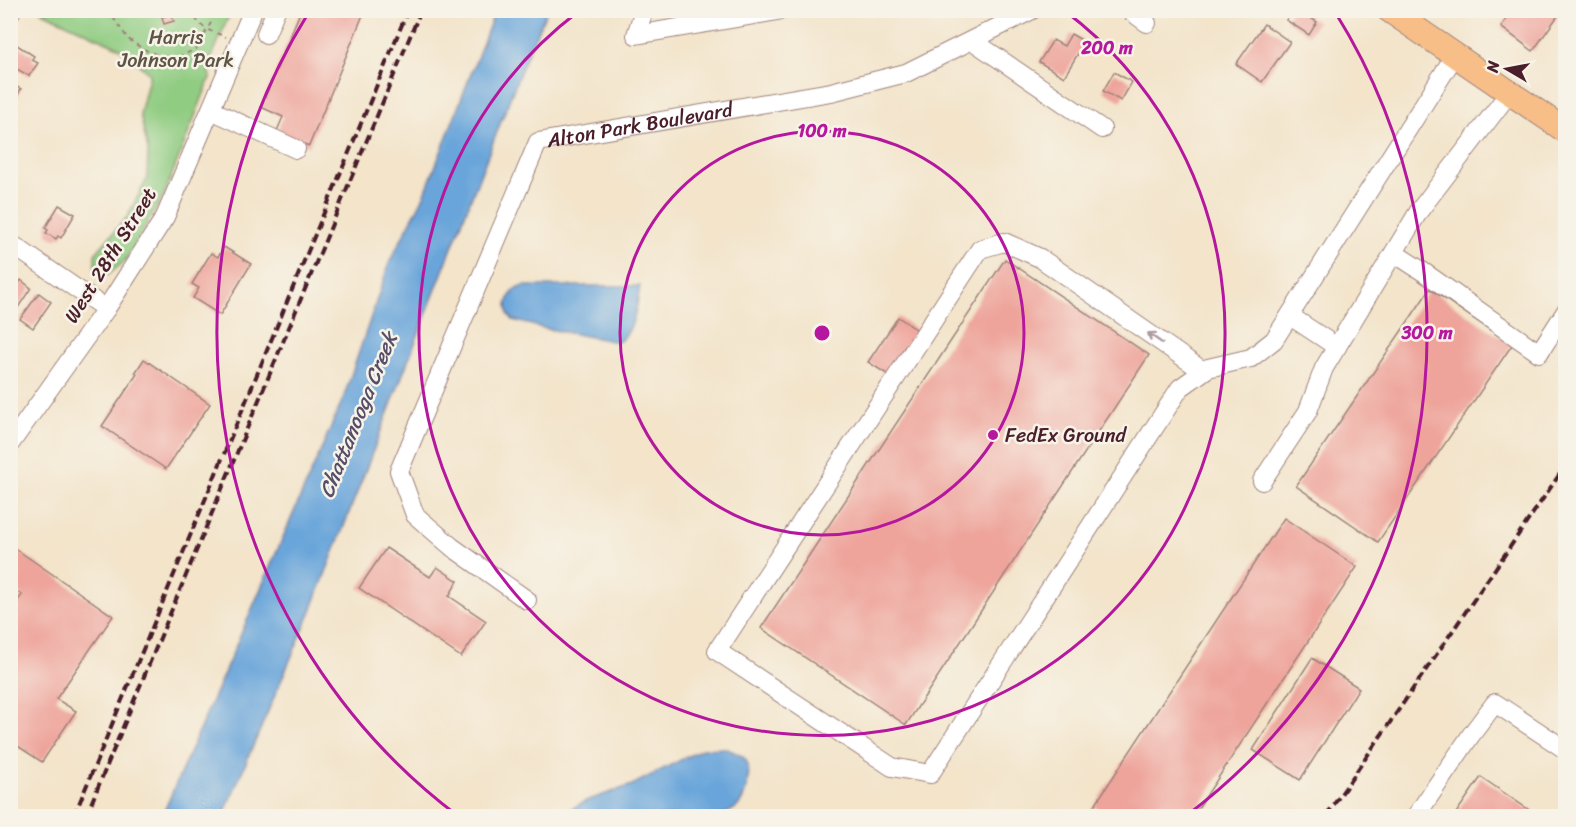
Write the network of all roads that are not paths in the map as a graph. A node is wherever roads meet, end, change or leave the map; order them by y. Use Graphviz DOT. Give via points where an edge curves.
graph roads {
  1 [pos="253,10"];
  2 [pos="276,10"];
  3 [pos="644,10"];
  4 [pos="1032,10"];
  5 [pos="1129,10"];
  6 [pos="1389,10"];
  7 [pos="773,11"];
  8 [pos="1147,23"];
  9 [pos="266,34"];
  10 [pos="973,40"];
  11 [pos="1455,56"];
  12 [pos="1509,93"];
  13 [pos="211,110"];
  14 [pos="1102,129"];
  15 [pos="1565,131"];
  16 [pos="296,149"];
  17 [pos="10,243"];
  18 [pos="1394,253"];
  19 [pos="106,309"];
  20 [pos="1566,310"];
  21 [pos="1290,316"];
  22 [pos="1337,347"];
  23 [pos="1203,371"];
  24 [pos="10,444"];
  25 [pos="1262,480"];
  26 [pos="527,600"];
  27 [pos="1566,750"];
  28 [pos="1416,816"];
  1 -- 13 [label="street, West 28th Street"];
  2 -- 9 [label="street"];
  3 -- 7 [label="street" via="636,35"];
  4 -- 10 [label="street, Alton Park Boulevard"];
  5 -- 8 [label="street"];
  6 -- 11 [label="main road"];
  10 -- 14 [label="street"];
  10 -- 26 [label="street, Alton Park Boulevard" via="906,73 831,92 538,142 399,471 415,515 452,547"];
  11 -- 12 [label="main road"];
  11 -- 21 [label="street"];
  12 -- 15 [label="main road"];
  12 -- 18 [label="street" via="1419,211"];
  13 -- 16 [label="street"];
  13 -- 19 [label="street, West 28th Street" via="165,217"];
  17 -- 19 [label="street"];
  18 -- 20 [label="street" via="1539,353"];
  18 -- 22 [label="street"];
  19 -- 24 [label="street, West 28th Street"];
  21 -- 22 [label="street"];
  21 -- 23 [label="street" via="1274,340 1251,358"];
  22 -- 25 [label="street" via="1324,368 1308,411"];
  23 -- 23 [label="street, one-way" via="1040,258 1004,242 980,249 717,651 892,767 930,774 1180,388"];
  27 -- 28 [label="street" via="1495,703"];
}
